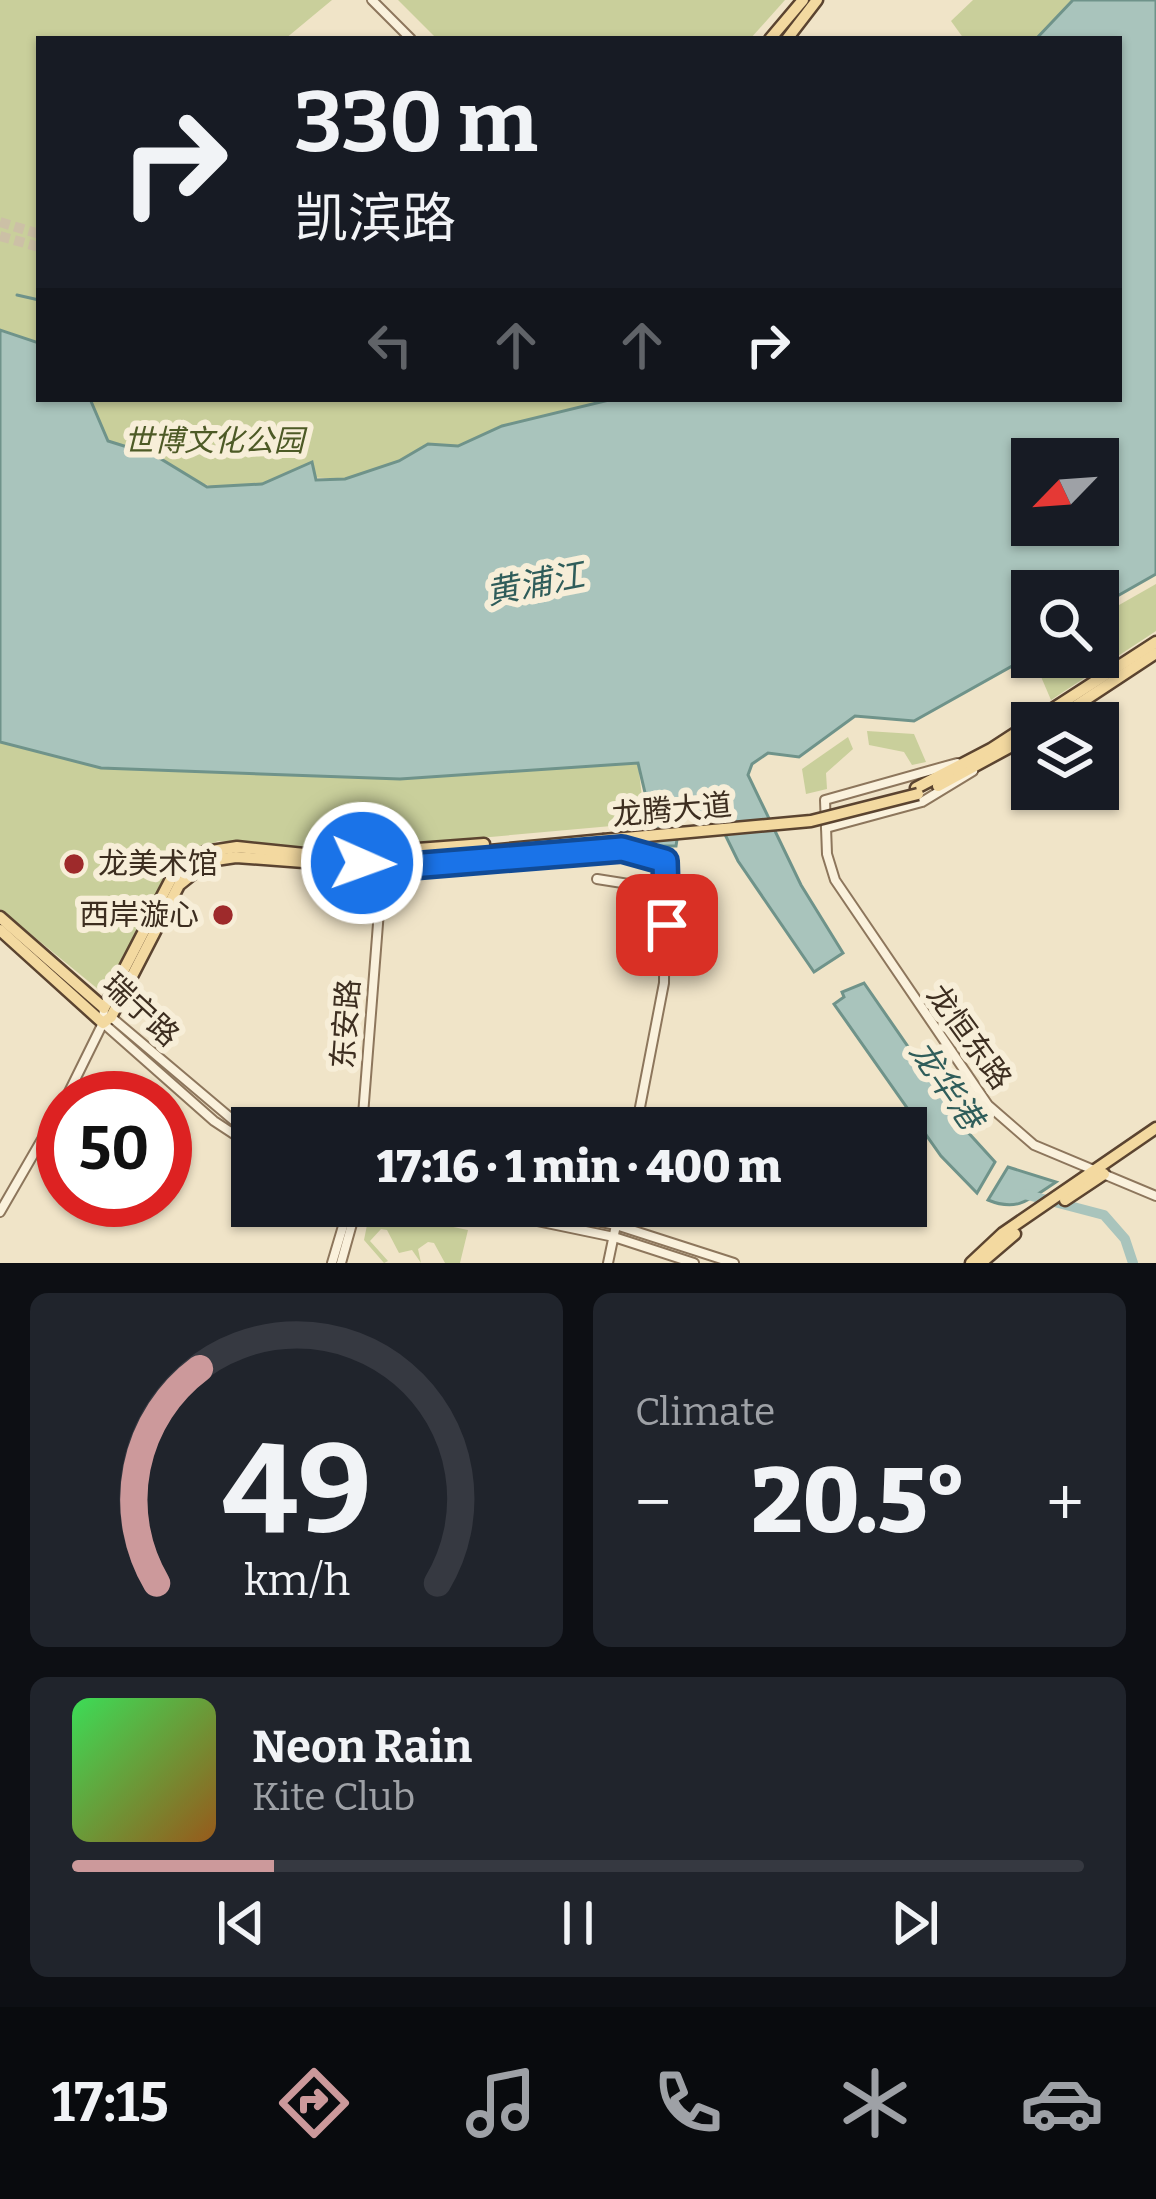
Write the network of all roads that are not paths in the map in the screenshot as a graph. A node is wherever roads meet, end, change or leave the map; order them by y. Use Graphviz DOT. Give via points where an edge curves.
graph roads {
  1 [pos="372,0"];
  2 [pos="803,0"];
  3 [pos="817,0"];
  4 [pos="408,36"];
  5 [pos="773,36"];
  6 [pos="789,36"];
  7 [pos="1156,642"];
  8 [pos="1156,653"];
  9 [pos="1082,702"];
  10 [pos="1011,746"];
  11 [pos="973,765"];
  12 [pos="826,828"];
  13 [pos="383,856"];
  14 [pos="597,879"];
  15 [pos="0,916"];
  16 [pos="0,930"];
  17 [pos="631,957"];
  18 [pos="106,1016"];
  19 [pos="79,1071"];
  20 [pos="364,1107"];
  21 [pos="640,1107"];
  22 [pos="231,1119"];
  23 [pos="231,1132"];
  24 [pos="1156,1132"];
  25 [pos="36,1150"];
  26 [pos="1098,1174"];
  27 [pos="1078,1187"];
  28 [pos="1156,1196"];
  29 [pos="0,1212"];
  30 [pos="347,1227"];
  31 [pos="566,1227"];
  32 [pos="616,1227"];
  33 [pos="622,1227"];
  34 [pos="614,1237"];
  35 [pos="337,1263"];
  36 [pos="608,1263"];
  37 [pos="694,1263"];
  38 [pos="734,1263"];
  39 [pos="971,1263"];
  40 [pos="981,1263"];
  1 -- 4 [label="street"];
  2 -- 5 [label="main road"];
  3 -- 6 [label="main road"];
  7 -- 11 [label="main road, 龙腾大道"];
  8 -- 9 [label="main road"];
  10 -- 11 [label="main road, 龙腾大道"];
  11 -- 12 [label="street" via="933,798"];
  11 -- 12 [label="street" via="825,800"];
  11 -- 13 [label="main road, 龙腾大道, bridge" via="917,791 812,820"];
  12 -- 26 [label="street, 龙恒东路" via="835,880 988,1105 1034,1145"];
  13 -- 18 [label="main road, 龙腾大道" via="226,847 196,856 171,879"];
  13 -- 20 [label="street, 东安路"];
  13 -- 21 [label="street" via="399,867 622,849 665,861 664,983"];
  14 -- 17 [label="street" via="635,885 653,908 658,945"];
  15 -- 18 [label="main road, 瑞宁路"];
  16 -- 18 [label="main road, 瑞宁路"];
  18 -- 19 [label="street"];
  18 -- 22 [label="street, 瑞宁路"];
  18 -- 23 [label="street, 瑞宁路"];
  24 -- 26 [label="main road"];
  25 -- 29 [label="street"];
  26 -- 27 [label="main road"];
  26 -- 28 [label="street, 龙恒东路"];
  27 -- 39 [label="main road"];
  27 -- 40 [label="main road"];
  30 -- 35 [label="street"];
  31 -- 34 [label="street"];
  32 -- 34 [label="street"];
  33 -- 38 [label="street"];
  34 -- 36 [label="street"];
  34 -- 37 [label="street"];
}
